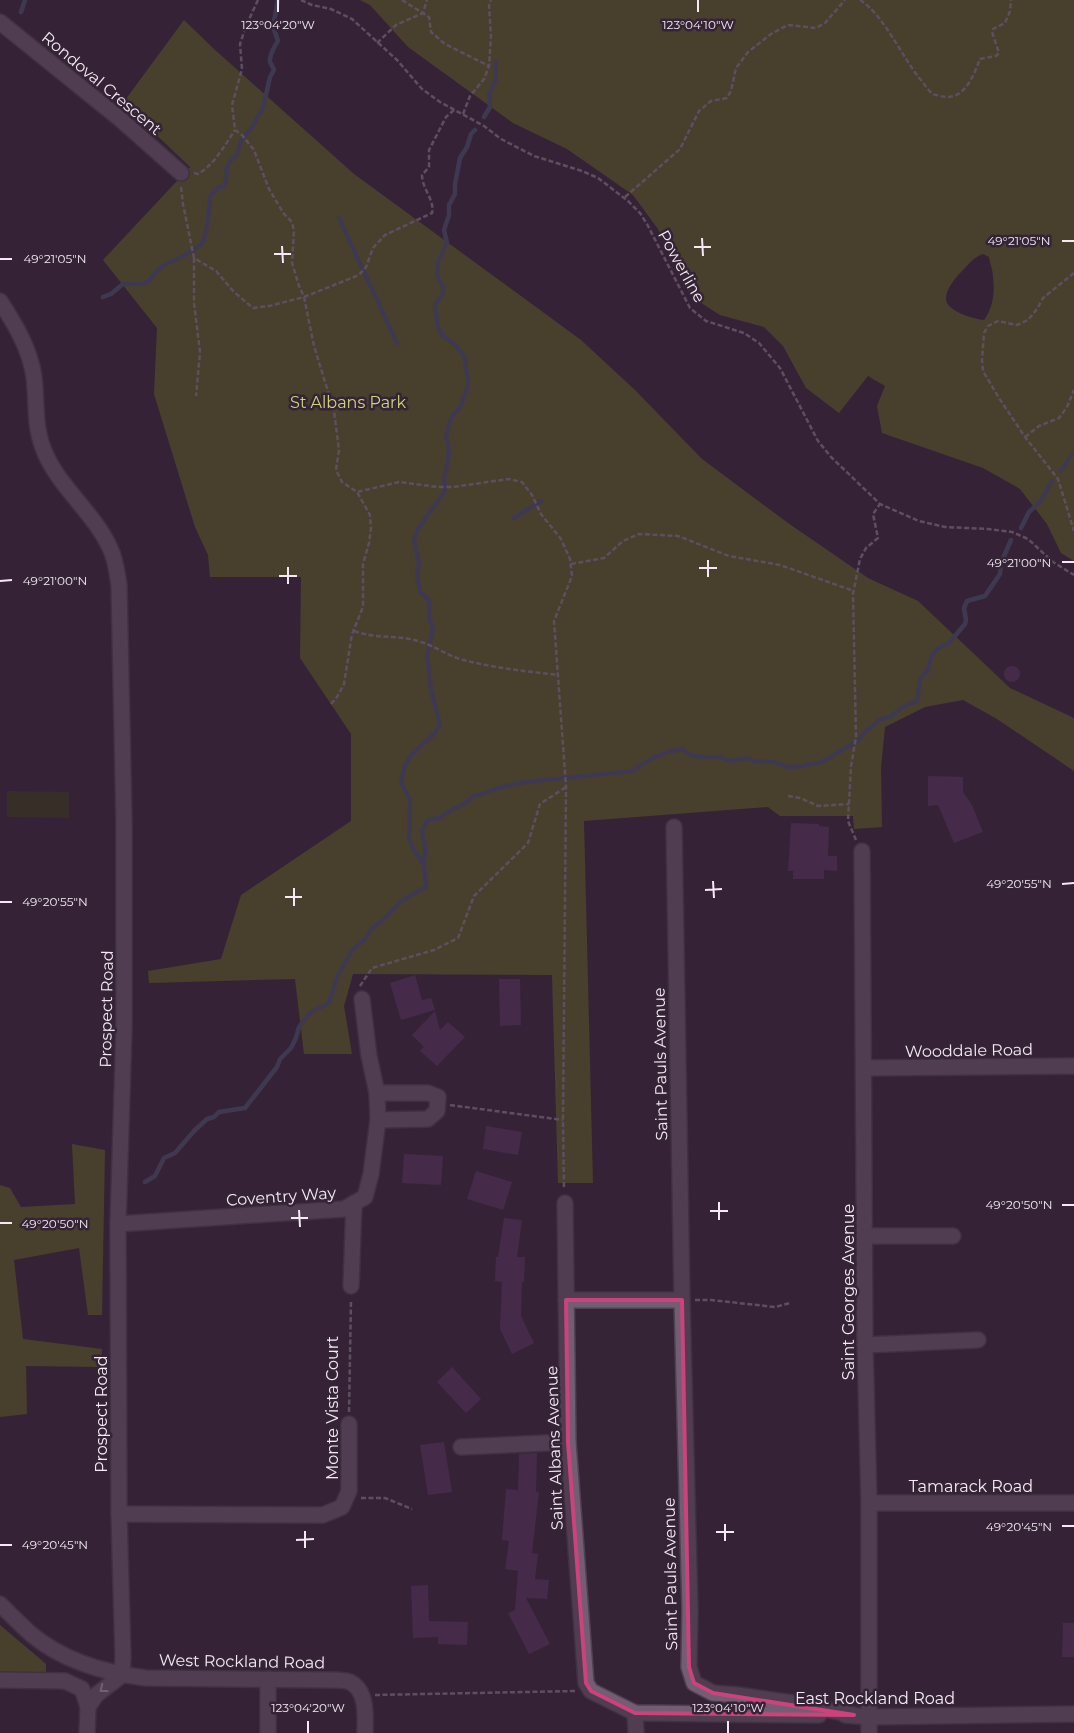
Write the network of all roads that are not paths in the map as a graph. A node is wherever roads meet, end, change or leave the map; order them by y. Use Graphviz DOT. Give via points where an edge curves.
graph roads {
  1 [pos="0,22"];
  2 [pos="181,173"];
  3 [pos="0,301"];
  4 [pos="674,827"];
  5 [pos="862,851"];
  6 [pos="362,998"];
  7 [pos="1074,1066"];
  8 [pos="864,1068"];
  9 [pos="378,1093"];
  10 [pos="378,1120"];
  11 [pos="565,1203"];
  12 [pos="354,1204"];
  13 [pos="118,1224"];
  14 [pos="864,1236"];
  15 [pos="953,1236"];
  16 [pos="351,1286"];
  17 [pos="566,1300"];
  18 [pos="682,1300"];
  19 [pos="978,1340"];
  20 [pos="865,1345"];
  21 [pos="349,1424"];
  22 [pos="568,1442"];
  23 [pos="461,1447"];
  24 [pos="869,1503"];
  25 [pos="1074,1504"];
  26 [pos="119,1514"];
  27 [pos="0,1604"];
  28 [pos="122,1675"];
  29 [pos="268,1679"];
  30 [pos="0,1680"];
  31 [pos="590,1691"];
  32 [pos="88,1707"];
  33 [pos="636,1712"];
  34 [pos="1074,1714"];
  35 [pos="861,1716"];
  36 [pos="87,1733"];
  37 [pos="268,1733"];
  38 [pos="365,1733"];
  39 [pos="636,1733"];
  40 [pos="868,1733"];
  1 -- 2 [label="street, Rondoval Crescent" via="120,118"];
  3 -- 13 [label="street, Prospect Road" via="26,347 34,375 42,447 63,483 103,534 118,575 124,822 124,1028"];
  4 -- 18 [label="street, Saint Pauls Avenue"];
  5 -- 8 [label="street, Saint Georges Avenue"];
  6 -- 9 [label="street, Coventry Way" via="369,1056"];
  7 -- 8 [label="street, Wooddale Road"];
  8 -- 14 [label="street, Saint Georges Avenue"];
  9 -- 10 [label="street, Coventry Way"];
  9 -- 10 [label="street" via="428,1093 438,1097 437,1111 428,1119"];
  10 -- 12 [label="street, Coventry Way" via="365,1197"];
  11 -- 17 [label="street, Saint Albans Avenue"];
  12 -- 13 [label="street, Coventry Way" via="344,1210"];
  12 -- 16 [label="street"];
  13 -- 26 [label="street, Prospect Road"];
  14 -- 15 [label="street"];
  14 -- 20 [label="street, Saint Georges Avenue"];
  17 -- 18 [label="street"];
  17 -- 22 [label="street, Saint Albans Avenue"];
  18 -- 35 [label="street, Saint Pauls Avenue" via="689,1667 694,1683 712,1693"];
  19 -- 20 [label="street"];
  20 -- 24 [label="street, Saint Georges Avenue"];
  21 -- 26 [label="street, Monte Vista Court" via="349,1491 342,1507 324,1515"];
  22 -- 23 [label="street"];
  22 -- 31 [label="street, Saint Albans Avenue" via="584,1665"];
  24 -- 25 [label="street, Tamarack Road"];
  24 -- 35 [label="street, Saint Georges Avenue"];
  26 -- 28 [label="street, Prospect Road"];
  27 -- 28 [label="street, West Rockland Road" via="32,1635 66,1656"];
  28 -- 29 [label="street, West Rockland Road"];
  28 -- 32 [label="street, one-way" via="96,1695"];
  29 -- 37 [label="street"];
  29 -- 38 [label="street, West Rockland Road" via="350,1682 360,1690"];
  30 -- 32 [label="street" via="65,1681 82,1689"];
  31 -- 33 [label="street, East Rockland Road"];
  32 -- 36 [label="street"];
  33 -- 35 [label="street, East Rockland Road"];
  33 -- 39 [label="street"];
  34 -- 35 [label="street, East Rockland Road"];
  35 -- 40 [label="street, Saint Georges Avenue"];
}
